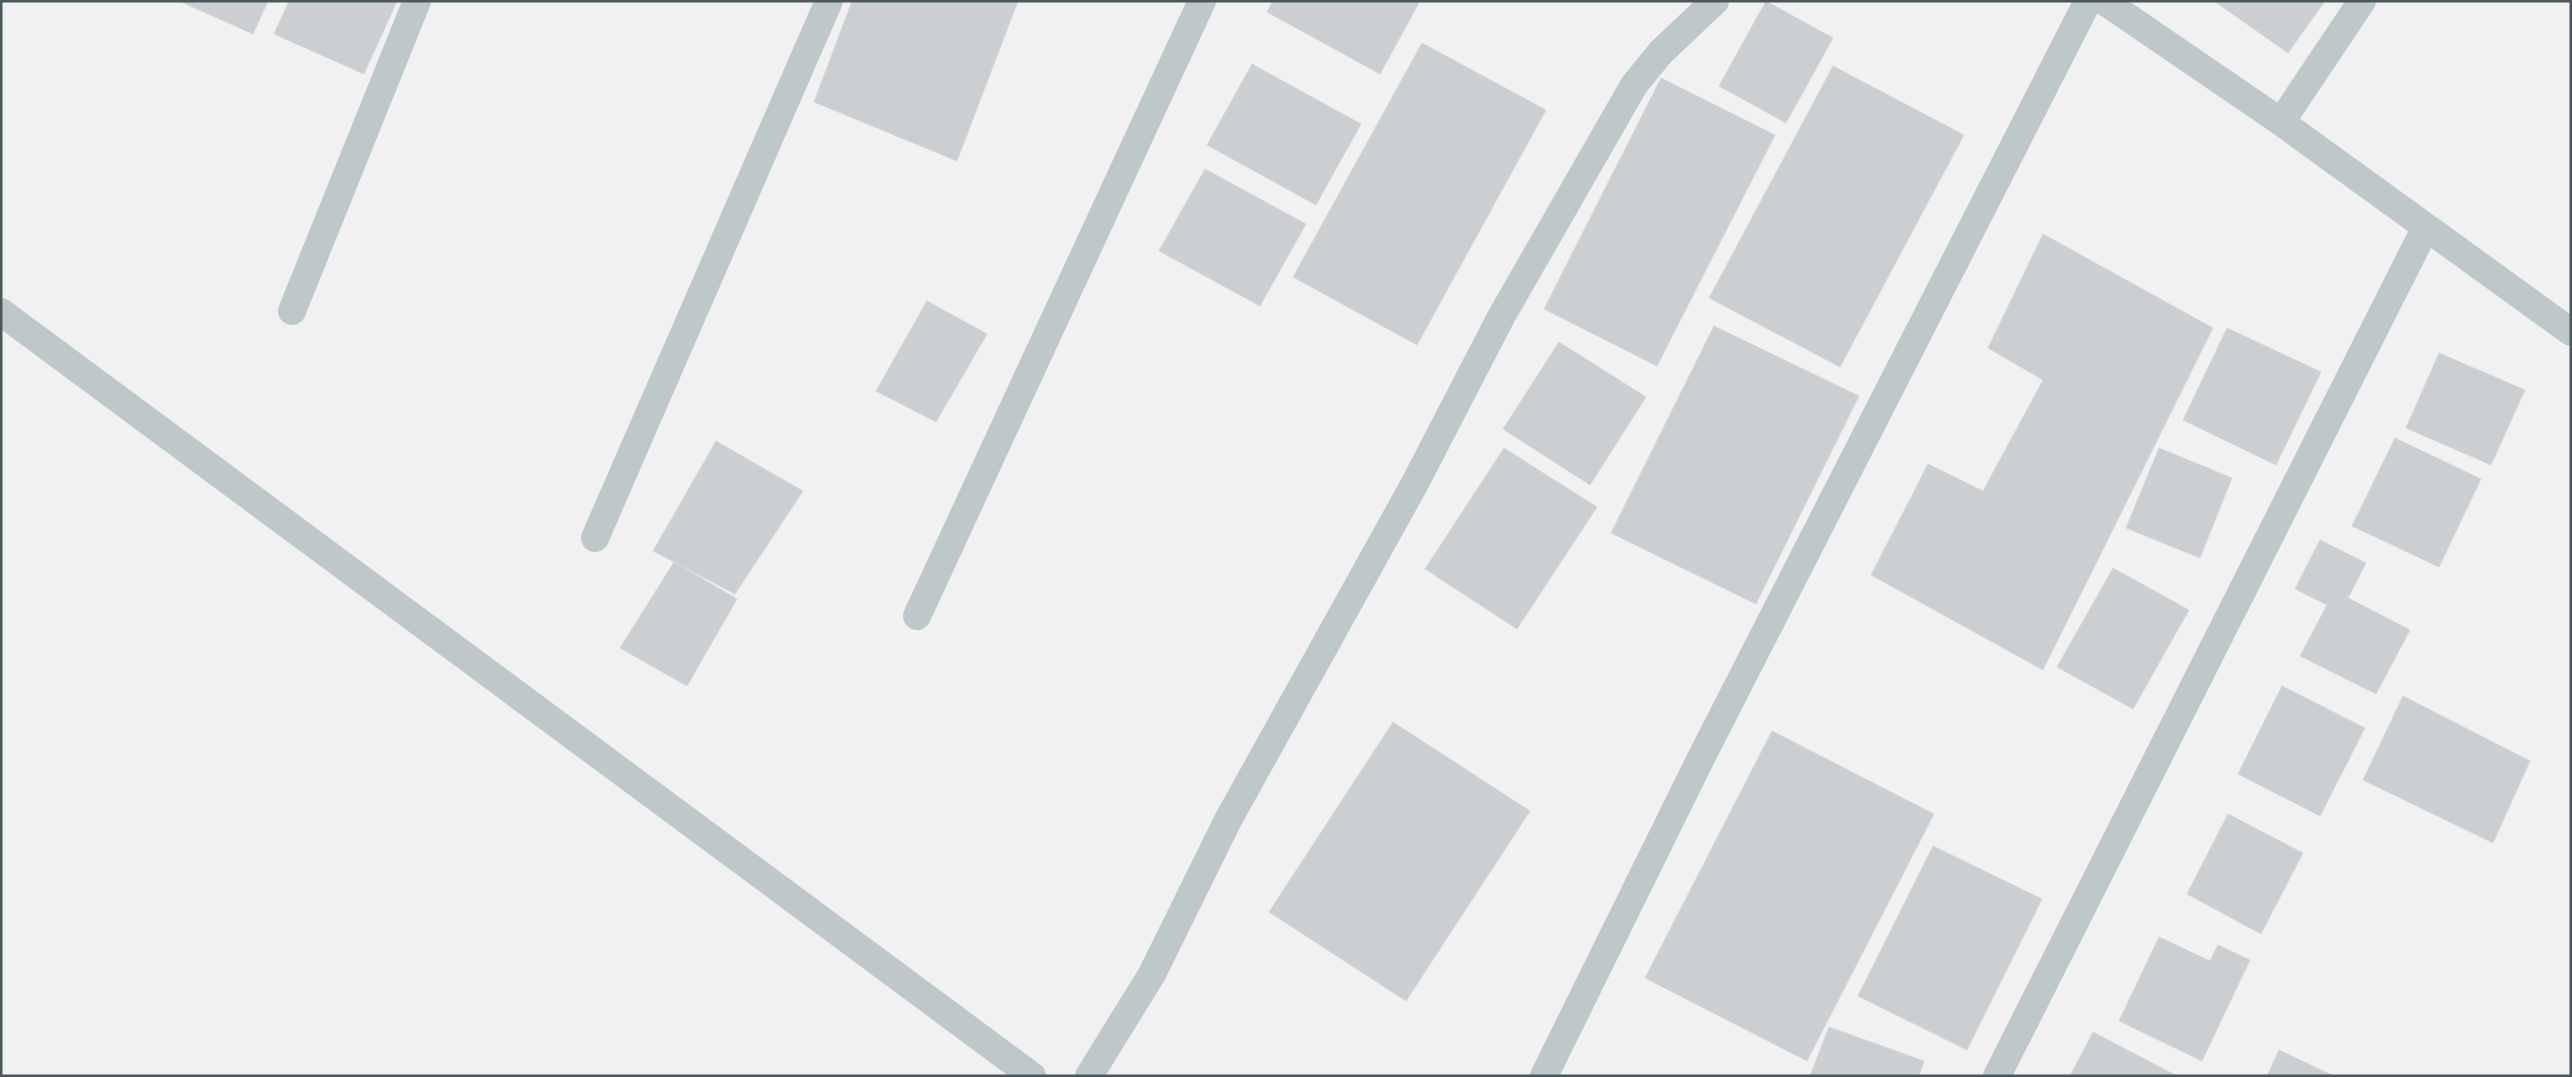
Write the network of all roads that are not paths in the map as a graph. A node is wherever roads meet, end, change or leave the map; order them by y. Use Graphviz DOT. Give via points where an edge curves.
graph roads {
  1 [pos="417,1"];
  2 [pos="829,1"];
  3 [pos="1202,1"];
  4 [pos="1715,1"];
  5 [pos="2088,1"];
  6 [pos="2104,1"];
  7 [pos="2362,1"];
  8 [pos="2281,122"];
  9 [pos="2426,227"];
  10 [pos="292,311"];
  11 [pos="1,312"];
  12 [pos="2571,332"];
  13 [pos="596,538"];
  14 [pos="917,616"];
  15 [pos="1032,1076"];
  16 [pos="1089,1076"];
  17 [pos="1544,1076"];
  18 [pos="1997,1076"];
  1 -- 10 [label="street"];
  2 -- 13 [label="street"];
  3 -- 14 [label="street"];
  4 -- 16 [label="street" via="1661,52 1619,111 1501,317 1414,485 1228,820 1152,974"];
  5 -- 17 [label="street" via="1700,760"];
  6 -- 8 [label="street"];
  7 -- 8 [label="street"];
  8 -- 9 [label="street"];
  9 -- 12 [label="street"];
  9 -- 18 [label="street"];
  11 -- 15 [label="street"];
}
